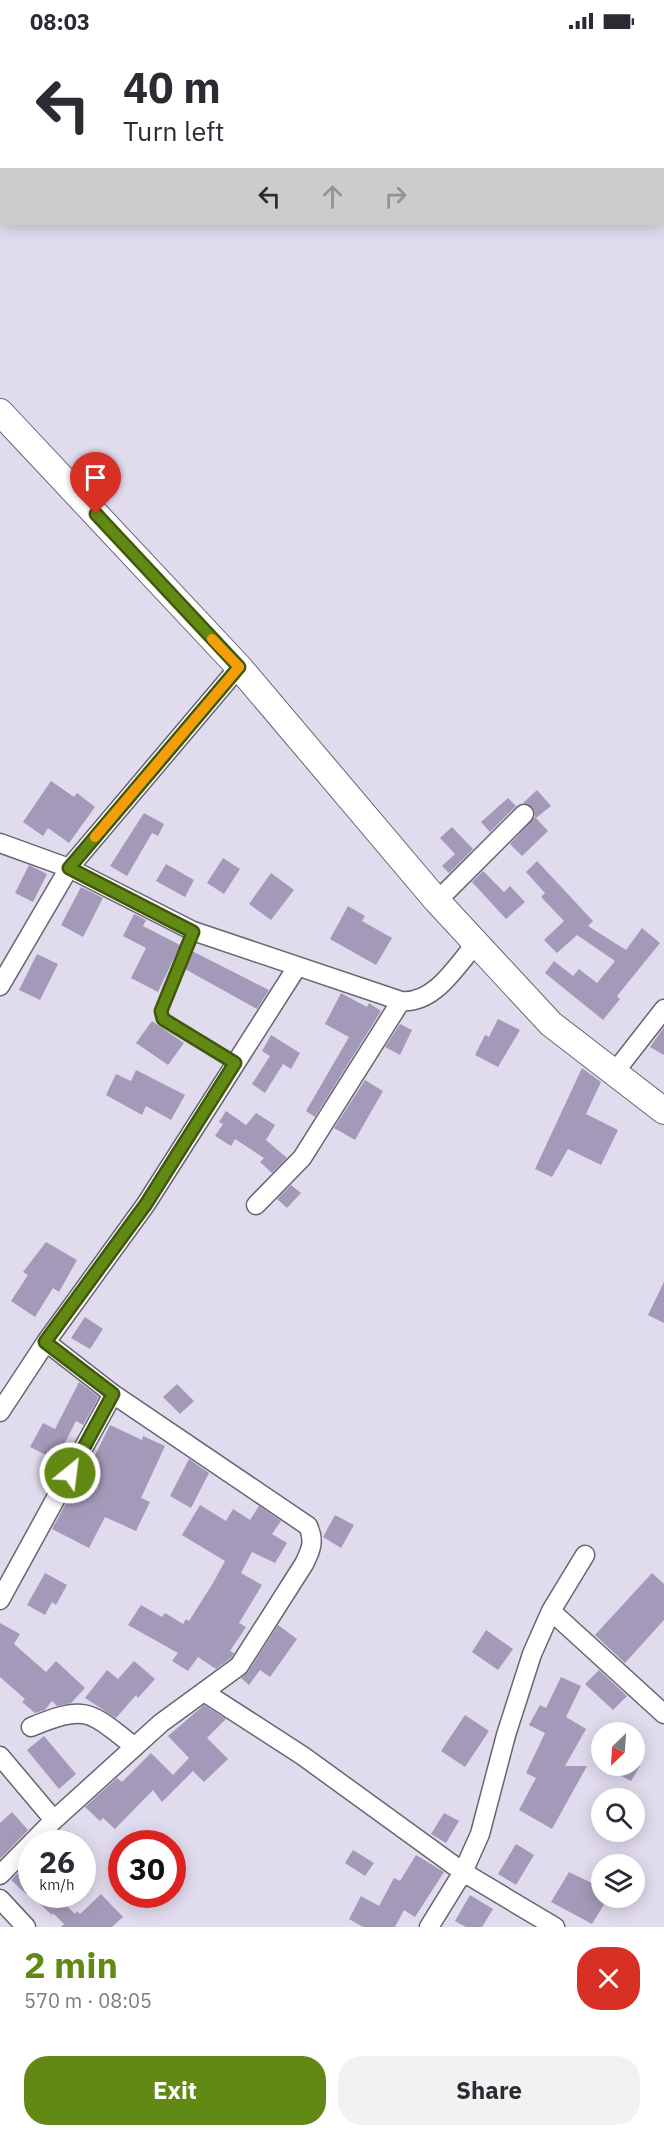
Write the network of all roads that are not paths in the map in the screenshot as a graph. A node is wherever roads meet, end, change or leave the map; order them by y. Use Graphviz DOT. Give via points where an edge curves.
graph roads {
  1 [pos="0,412"];
  2 [pos="239,667"];
  3 [pos="524,814"];
  4 [pos="0,843"];
  5 [pos="69,868"];
  6 [pos="437,901"];
  7 [pos="193,932"];
  8 [pos="477,942"];
  9 [pos="297,967"];
  10 [pos="0,986"];
  11 [pos="401,1001"];
  12 [pos="664,1009"];
  13 [pos="235,1063"];
  14 [pos="614,1073"];
  15 [pos="664,1111"];
  16 [pos="256,1205"];
  17 [pos="45,1342"];
  18 [pos="113,1394"];
  19 [pos="0,1412"];
  20 [pos="585,1555"];
  21 [pos="0,1600"];
  22 [pos="551,1611"];
  23 [pos="204,1692"];
  24 [pos="664,1714"];
  25 [pos="32,1727"];
  26 [pos="135,1747"];
  27 [pos="0,1756"];
  28 [pos="54,1820"];
  29 [pos="463,1872"];
  30 [pos="0,1875"];
  31 [pos="0,1899"];
  32 [pos="26,1927"];
  33 [pos="429,1927"];
  34 [pos="555,1927"];
  1 -- 2 [label="main road"];
  2 -- 5 [label="street"];
  2 -- 6 [label="main road"];
  3 -- 6 [label="street"];
  4 -- 5 [label="street"];
  5 -- 7 [label="street"];
  5 -- 10 [label="street"];
  6 -- 8 [label="main road"];
  7 -- 9 [label="street"];
  7 -- 13 [label="lane" via="161,1011 163,1019"];
  8 -- 11 [label="street" via="428,996"];
  8 -- 14 [label="main road" via="551,1024"];
  9 -- 11 [label="street"];
  9 -- 13 [label="street"];
  11 -- 16 [label="street" via="302,1158"];
  12 -- 14 [label="street"];
  13 -- 17 [label="street" via="146,1204"];
  14 -- 15 [label="main road"];
  17 -- 18 [label="street"];
  17 -- 19 [label="street"];
  18 -- 21 [label="street"];
  18 -- 23 [label="street" via="308,1526 313,1536 312,1549 304,1564 239,1666"];
  20 -- 22 [label="street"];
  22 -- 24 [label="street"];
  22 -- 29 [label="street" via="532,1654 480,1834"];
  23 -- 26 [label="street"];
  23 -- 29 [label="street" via="303,1756"];
  25 -- 26 [label="street" via="63,1714 80,1713 98,1718"];
  26 -- 28 [label="street"];
  27 -- 28 [label="street"];
  28 -- 30 [label="street"];
  29 -- 33 [label="street"];
  29 -- 34 [label="street"];
  31 -- 32 [label="street"];
}
